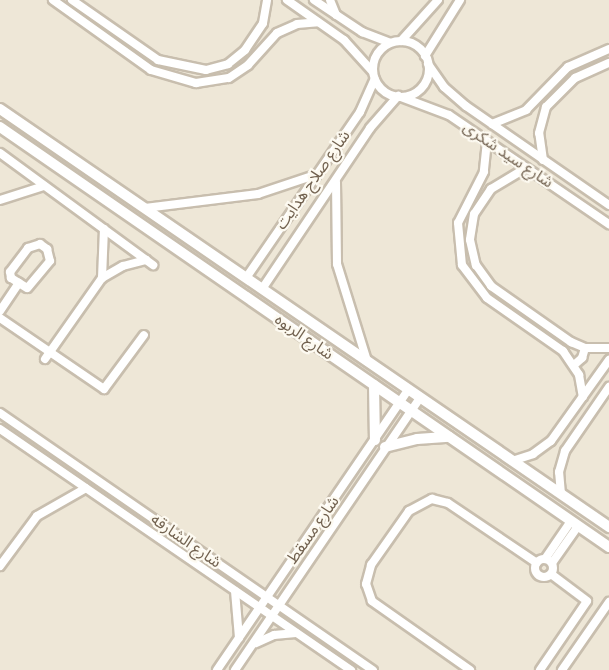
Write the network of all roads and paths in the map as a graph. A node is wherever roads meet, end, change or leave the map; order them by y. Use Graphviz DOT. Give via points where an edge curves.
graph roads {
  1 [pos="53,0"];
  2 [pos="72,0"];
  3 [pos="267,0"];
  4 [pos="287,0"];
  5 [pos="314,0"];
  6 [pos="330,0"];
  7 [pos="438,0"];
  8 [pos="460,0"];
  9 [pos="336,15"];
  10 [pos="318,22"];
  11 [pos="263,23"];
  12 [pos="277,33"];
  13 [pos="401,41"];
  14 [pos="390,44"];
  15 [pos="609,50"];
  16 [pos="427,60"];
  17 [pos="609,63"];
  18 [pos="374,75"];
  19 [pos="400,97"];
  20 [pos="0,109"];
  21 [pos="526,110"];
  22 [pos="540,119"];
  23 [pos="492,124"];
  24 [pos="0,127"];
  25 [pos="487,141"];
  26 [pos="0,153"];
  27 [pos="543,160"];
  28 [pos="526,168"];
  29 [pos="96,175"];
  30 [pos="316,175"];
  31 [pos="480,181"];
  32 [pos="336,182"];
  33 [pos="44,186"];
  34 [pos="88,188"];
  35 [pos="491,189"];
  36 [pos="0,200"];
  37 [pos="609,205"];
  38 [pos="145,208"];
  39 [pos="609,224"];
  40 [pos="104,229"];
  41 [pos="102,278"];
  42 [pos="246,278"];
  43 [pos="19,283"];
  44 [pos="262,289"];
  45 [pos="0,311"];
  46 [pos="0,318"];
  47 [pos="144,335"];
  48 [pos="585,348"];
  49 [pos="609,348"];
  50 [pos="47,356"];
  51 [pos="609,360"];
  52 [pos="368,362"];
  53 [pos="574,365"];
  54 [pos="374,385"];
  55 [pos="609,387"];
  56 [pos="408,390"];
  57 [pos="583,397"];
  58 [pos="420,398"];
  59 [pos="609,402"];
  60 [pos="399,403"];
  61 [pos="596,406"];
  62 [pos="411,411"];
  63 [pos="0,413"];
  64 [pos="0,429"];
  65 [pos="449,437"];
  66 [pos="375,440"];
  67 [pos="550,441"];
  68 [pos="385,447"];
  69 [pos="565,451"];
  70 [pos="512,461"];
  71 [pos="86,488"];
  72 [pos="561,494"];
  73 [pos="574,524"];
  74 [pos="609,527"];
  75 [pos="609,547"];
  76 [pos="544,562"];
  77 [pos="0,566"];
  78 [pos="551,574"];
  79 [pos="235,591"];
  80 [pos="267,597"];
  81 [pos="609,602"];
  82 [pos="280,606"];
  83 [pos="260,608"];
  84 [pos="272,617"];
  85 [pos="296,633"];
  86 [pos="239,638"];
  87 [pos="253,644"];
  88 [pos="217,670"];
  89 [pos="236,670"];
  90 [pos="351,670"];
  91 [pos="373,670"];
  92 [pos="470,670"];
  93 [pos="540,670"];
  94 [pos="562,670"];
  1 -- 12 [label="street" via="141,64 184,81 219,82 229,78 248,65"];
  2 -- 11 [label="street" via="158,60 186,69 206,70 228,64 245,50"];
  3 -- 11 [label="street"];
  4 -- 10 [label="street"];
  5 -- 9 [label="street"];
  6 -- 9 [label="street"];
  7 -- 13 [label="street"];
  8 -- 16 [label="street"];
  9 -- 14 [label="street"];
  10 -- 12 [label="street" via="297,24"];
  10 -- 18 [label="street" via="344,40"];
  11 -- 12 [label="street"];
  13 -- 14 [label="street"];
  13 -- 16 [label="street" via="415,45"];
  14 -- 18 [label="street" via="375,58"];
  15 -- 21 [label="street" via="568,67"];
  16 -- 19 [label="street" via="422,87"];
  16 -- 23 [label="street, شارع سيد شكرى" via="454,97"];
  17 -- 22 [label="street" via="564,86"];
  18 -- 19 [label="street" via="384,91"];
  18 -- 30 [label="street, شارع صلاح هدايت" via="360,112"];
  19 -- 25 [label="street, شارع سيد شكرى" via="437,108"];
  19 -- 32 [label="street, شارع صلاح هدايت" via="374,122"];
  20 -- 29 [label="street, شارع الربوه"];
  21 -- 22 [label="street"];
  21 -- 23 [label="street"];
  22 -- 27 [label="street"];
  23 -- 27 [label="street, شارع سيد شكرى"];
  24 -- 34 [label="street, شارع الربوه"];
  25 -- 28 [label="street, شارع سيد شكرى"];
  25 -- 31 [label="street"];
  26 -- 33 [label="street"];
  27 -- 37 [label="street, شارع سيد شكرى"];
  28 -- 35 [label="street"];
  28 -- 39 [label="street, شارع سيد شكرى"];
  29 -- 34 [label="street"];
  29 -- 38 [label="street, شارع الربوه"];
  30 -- 38 [label="street" via="258,194"];
  30 -- 42 [label="street, شارع صلاح هدايت"];
  31 -- 35 [label="street"];
  31 -- 53 [label="street" via="458,223 458,251 468,278 487,298 563,351"];
  32 -- 44 [label="street, شارع صلاح هدايت"];
  32 -- 52 [label="street" via="337,264"];
  33 -- 36 [label="street"];
  33 -- 40 [label="street"];
  34 -- 54 [label="street, شارع الربوه"];
  35 -- 48 [label="street" via="480,203 471,227 471,253 482,276 571,342"];
  38 -- 42 [label="street, شارع الربوه"];
  40 -- 41 [label="street"];
  40 -- 41 [label="street" via="150,263 123,266"];
  41 -- 50 [label="street"];
  42 -- 44 [label="street, شارع الربوه"];
  43 -- 43 [label="street" via="10,272 28,248 44,246 50,257 48,265 30,288"];
  43 -- 45 [label="street"];
  44 -- 52 [label="street, شارع الربوه"];
  46 -- 50 [label="street"];
  47 -- 50 [label="street" via="106,389"];
  48 -- 49 [label="street"];
  48 -- 53 [label="street"];
  51 -- 57 [label="street"];
  52 -- 56 [label="street, شارع الربوه"];
  53 -- 57 [label="street"];
  54 -- 60 [label="street, شارع الربوه"];
  54 -- 66 [label="street"];
  55 -- 61 [label="street"];
  56 -- 58 [label="street, شارع الربوه"];
  56 -- 60 [label="street, شارع مسقط"];
  57 -- 67 [label="street"];
  58 -- 62 [label="street, شارع مسقط"];
  58 -- 70 [label="street, شارع الربوه"];
  59 -- 61 [label="street"];
  60 -- 62 [label="street, شارع الربوه"];
  60 -- 66 [label="street, شارع مسقط"];
  61 -- 69 [label="street"];
  62 -- 65 [label="street, شارع الربوه"];
  62 -- 68 [label="street, شارع مسقط"];
  63 -- 80 [label="street, شارع الشارقه"];
  64 -- 71 [label="street, شارع الشارقه"];
  65 -- 68 [label="street"];
  65 -- 73 [label="street, شارع الربوه"];
  66 -- 80 [label="street, شارع مسقط"];
  67 -- 69 [label="street" via="556,449"];
  67 -- 70 [label="street" via="533,454"];
  68 -- 82 [label="street, شارع مسقط"];
  69 -- 72 [label="street" via="559,472"];
  70 -- 72 [label="street, شارع الربوه"];
  71 -- 77 [label="street" via="37,516"];
  71 -- 79 [label="street, شارع الشارقه"];
  72 -- 74 [label="street, شارع الربوه"];
  73 -- 75 [label="street, شارع الربوه"];
  73 -- 76 [label="street"];
  76 -- 78 [label="street"];
  76 -- 78 [label="street" via="539,575"];
  76 -- 92 [label="street" via="448,503 432,499 409,511 369,569 367,590 377,605"];
  78 -- 93 [label="street" via="587,601"];
  79 -- 83 [label="street, شارع الشارقه"];
  79 -- 86 [label="street"];
  80 -- 82 [label="street, شارع الشارقه"];
  80 -- 83 [label="street, شارع مسقط"];
  81 -- 94 [label="street"];
  82 -- 84 [label="street, شارع مسقط"];
  82 -- 91 [label="street, شارع الشارقه"];
  83 -- 84 [label="street, شارع الشارقه"];
  83 -- 86 [label="street, شارع مسقط"];
  84 -- 85 [label="street, شارع الشارقه"];
  84 -- 87 [label="street, شارع مسقط"];
  85 -- 87 [label="street" via="274,635"];
  85 -- 90 [label="street, شارع الشارقه"];
  86 -- 88 [label="street, شارع مسقط"];
  87 -- 89 [label="street, شارع مسقط"];
}
